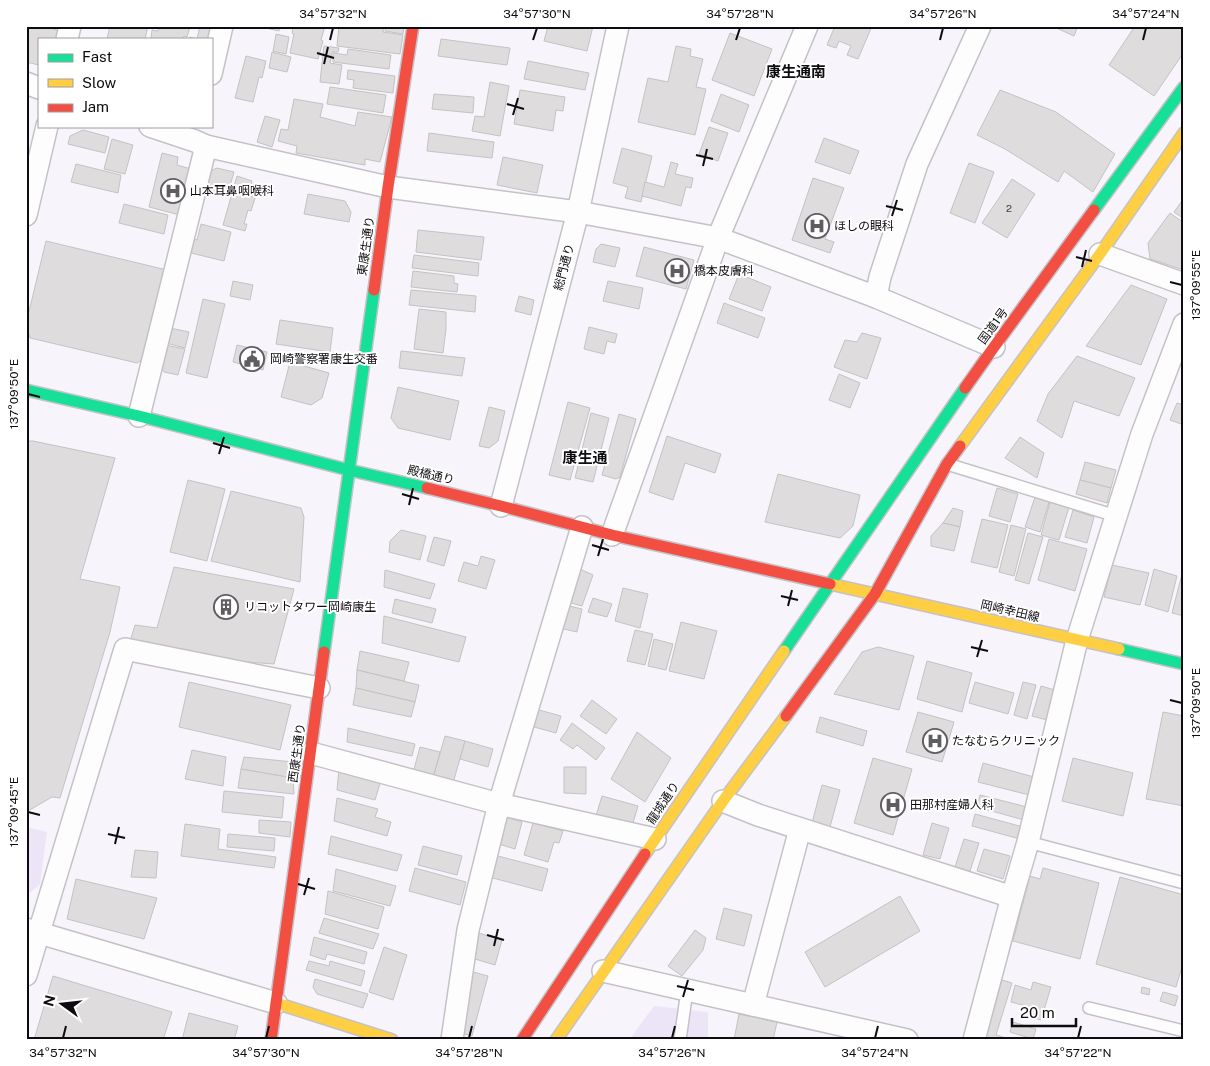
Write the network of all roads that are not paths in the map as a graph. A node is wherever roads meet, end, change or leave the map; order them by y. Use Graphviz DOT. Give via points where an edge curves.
graph roads {
  1 [pos="222,26"];
  2 [pos="413,26"];
  3 [pos="618,26"];
  4 [pos="807,26"];
  5 [pos="980,26"];
  6 [pos="212,70"];
  7 [pos="26,83"];
  8 [pos="1184,87"];
  9 [pos="38,88"];
  10 [pos="47,128"];
  11 [pos="158,128"];
  12 [pos="1184,133"];
  13 [pos="200,138"];
  14 [pos="388,187"];
  15 [pos="578,212"];
  16 [pos="26,215"];
  17 [pos="718,238"];
  18 [pos="1100,254"];
  19 [pos="1184,284"];
  20 [pos="876,297"];
  21 [pos="1184,324"];
  22 [pos="994,347"];
  23 [pos="26,390"];
  24 [pos="139,416"];
  25 [pos="947,464"];
  26 [pos="349,470"];
  27 [pos="501,506"];
  28 [pos="1116,516"];
  29 [pos="582,527"];
  30 [pos="612,535"];
  31 [pos="830,584"];
  32 [pos="875,594"];
  33 [pos="1077,640"];
  34 [pos="1184,664"];
  35 [pos="319,688"];
  36 [pos="310,753"];
  37 [pos="723,801"];
  38 [pos="499,804"];
  39 [pos="800,829"];
  40 [pos="655,839"];
  41 [pos="1028,842"];
  42 [pos="1184,883"];
  43 [pos="1012,897"];
  44 [pos="33,931"];
  45 [pos="603,971"];
  46 [pos="26,975"];
  47 [pos="687,990"];
  48 [pos="276,1003"];
  49 [pos="753,1005"];
  50 [pos="1089,1008"];
  51 [pos="1184,1030"];
  52 [pos="271,1040"];
  53 [pos="392,1040"];
  54 [pos="452,1040"];
  55 [pos="522,1040"];
  56 [pos="556,1040"];
  57 [pos="680,1040"];
  58 [pos="907,1040"];
  59 [pos="974,1040"];
  1 -- 6 [label="street"];
  2 -- 14 [label="main road, 東康生通り"];
  3 -- 15 [label="street, 総門通り"];
  4 -- 17 [label="street"];
  5 -- 20 [label="street" via="917,164"];
  7 -- 9 [label="street"];
  8 -- 22 [label="main road, 国道1号"];
  10 -- 16 [label="street"];
  11 -- 13 [label="street"];
  12 -- 18 [label="main road"];
  13 -- 14 [label="street"];
  13 -- 24 [label="street"];
  14 -- 15 [label="street"];
  14 -- 26 [label="main road, 東康生通り"];
  15 -- 17 [label="street"];
  15 -- 27 [label="street, 総門通り"];
  17 -- 20 [label="street"];
  17 -- 30 [label="street"];
  18 -- 19 [label="street"];
  18 -- 25 [label="main road"];
  20 -- 22 [label="street"];
  21 -- 28 [label="street" via="1142,434"];
  22 -- 31 [label="main road, 国道1号"];
  23 -- 24 [label="main road, 殿橋通り"];
  24 -- 26 [label="main road, 殿橋通り"];
  25 -- 28 [label="lane"];
  25 -- 32 [label="main road"];
  26 -- 27 [label="main road, 殿橋通り"];
  26 -- 35 [label="main road, 西康生通り"];
  27 -- 29 [label="main road, 殿橋通り"];
  28 -- 33 [label="street"];
  29 -- 30 [label="main road, 殿橋通り"];
  29 -- 38 [label="street"];
  30 -- 31 [label="main road, 殿橋通り"];
  31 -- 32 [label="main road, 岡崎幸田線"];
  31 -- 40 [label="main road, 龍城通り"];
  32 -- 33 [label="main road, 岡崎幸田線"];
  32 -- 37 [label="main road"];
  33 -- 34 [label="main road, 岡崎幸田線"];
  33 -- 41 [label="street"];
  35 -- 36 [label="main road, 西康生通り"];
  35 -- 44 [label="street" via="126,649"];
  36 -- 38 [label="street"];
  36 -- 48 [label="main road, 西康生通り"];
  37 -- 39 [label="street"];
  37 -- 45 [label="main road"];
  38 -- 40 [label="street"];
  38 -- 54 [label="street" via="468,930"];
  39 -- 43 [label="street"];
  39 -- 49 [label="street"];
  40 -- 55 [label="main road, 龍城通り"];
  41 -- 42 [label="lane"];
  41 -- 43 [label="street"];
  43 -- 59 [label="street"];
  44 -- 46 [label="street"];
  44 -- 48 [label="street"];
  45 -- 47 [label="street"];
  45 -- 56 [label="main road"];
  47 -- 49 [label="street"];
  47 -- 57 [label="lane"];
  48 -- 52 [label="main road, 西康生通り"];
  48 -- 53 [label="main road"];
  49 -- 58 [label="street"];
  50 -- 51 [label="lane"];
}
